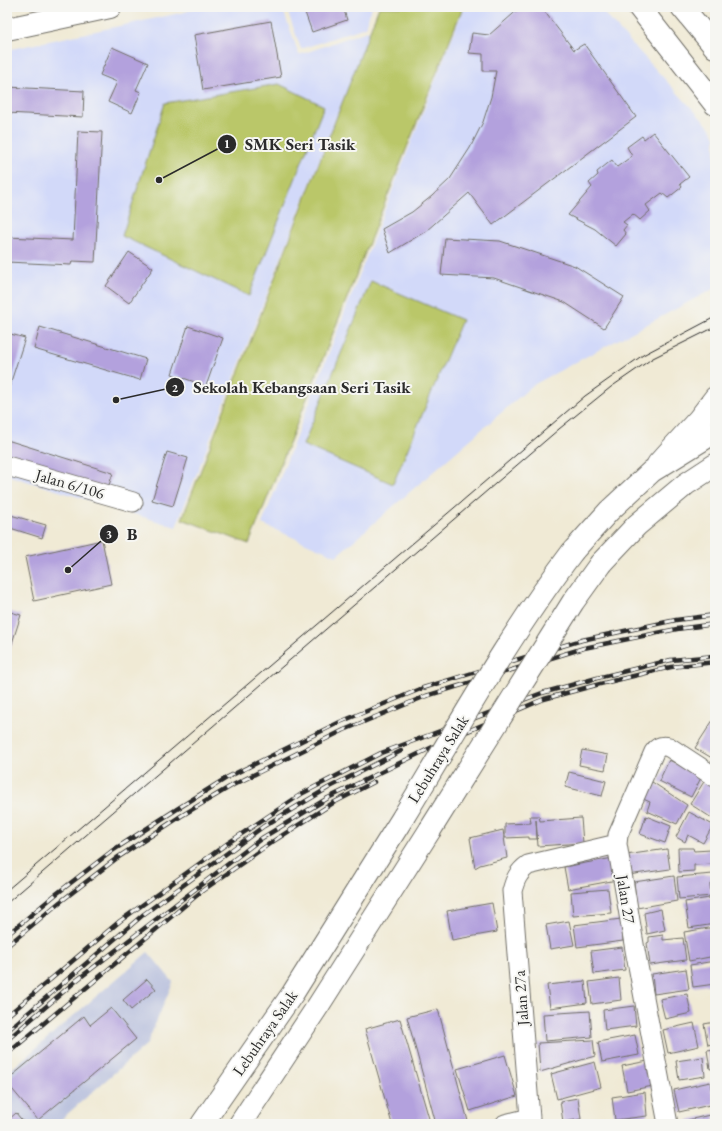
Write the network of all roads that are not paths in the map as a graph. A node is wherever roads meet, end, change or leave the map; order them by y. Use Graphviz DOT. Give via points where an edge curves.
graph roads {
  1 [pos="110,7"];
  2 [pos="639,7"];
  3 [pos="682,7"];
  4 [pos="7,29"];
  5 [pos="715,47"];
  6 [pos="715,104"];
  7 [pos="715,398"];
  8 [pos="715,432"];
  9 [pos="715,465"];
  10 [pos="7,466"];
  11 [pos="652,471"];
  12 [pos="133,502"];
  13 [pos="715,777"];
  14 [pos="617,844"];
  15 [pos="533,1121"];
  16 [pos="202,1124"];
  17 [pos="240,1124"];
  18 [pos="505,1124"];
  19 [pos="668,1124"];
  1 -- 4 [label="main road"];
  2 -- 6 [label="main road"];
  3 -- 5 [label="main road"];
  7 -- 11 [label="main road"];
  8 -- 11 [label="main road, Lebuhraya Salak"];
  9 -- 17 [label="main road, Lebuhraya Salak, bridge" via="686,484 637,525 601,563 572,602 430,830"];
  10 -- 12 [label="street, Jalan 6/106"];
  11 -- 16 [label="main road, Lebuhraya Salak, bridge" via="609,511 548,584 293,993"];
  13 -- 14 [label="street, Jalan 27" via="669,747 657,747 618,835"];
  14 -- 15 [label="street, Jalan 27a" via="528,865 520,871 512,891"];
  14 -- 19 [label="street, Jalan 27"];
  15 -- 18 [label="street"];
}
